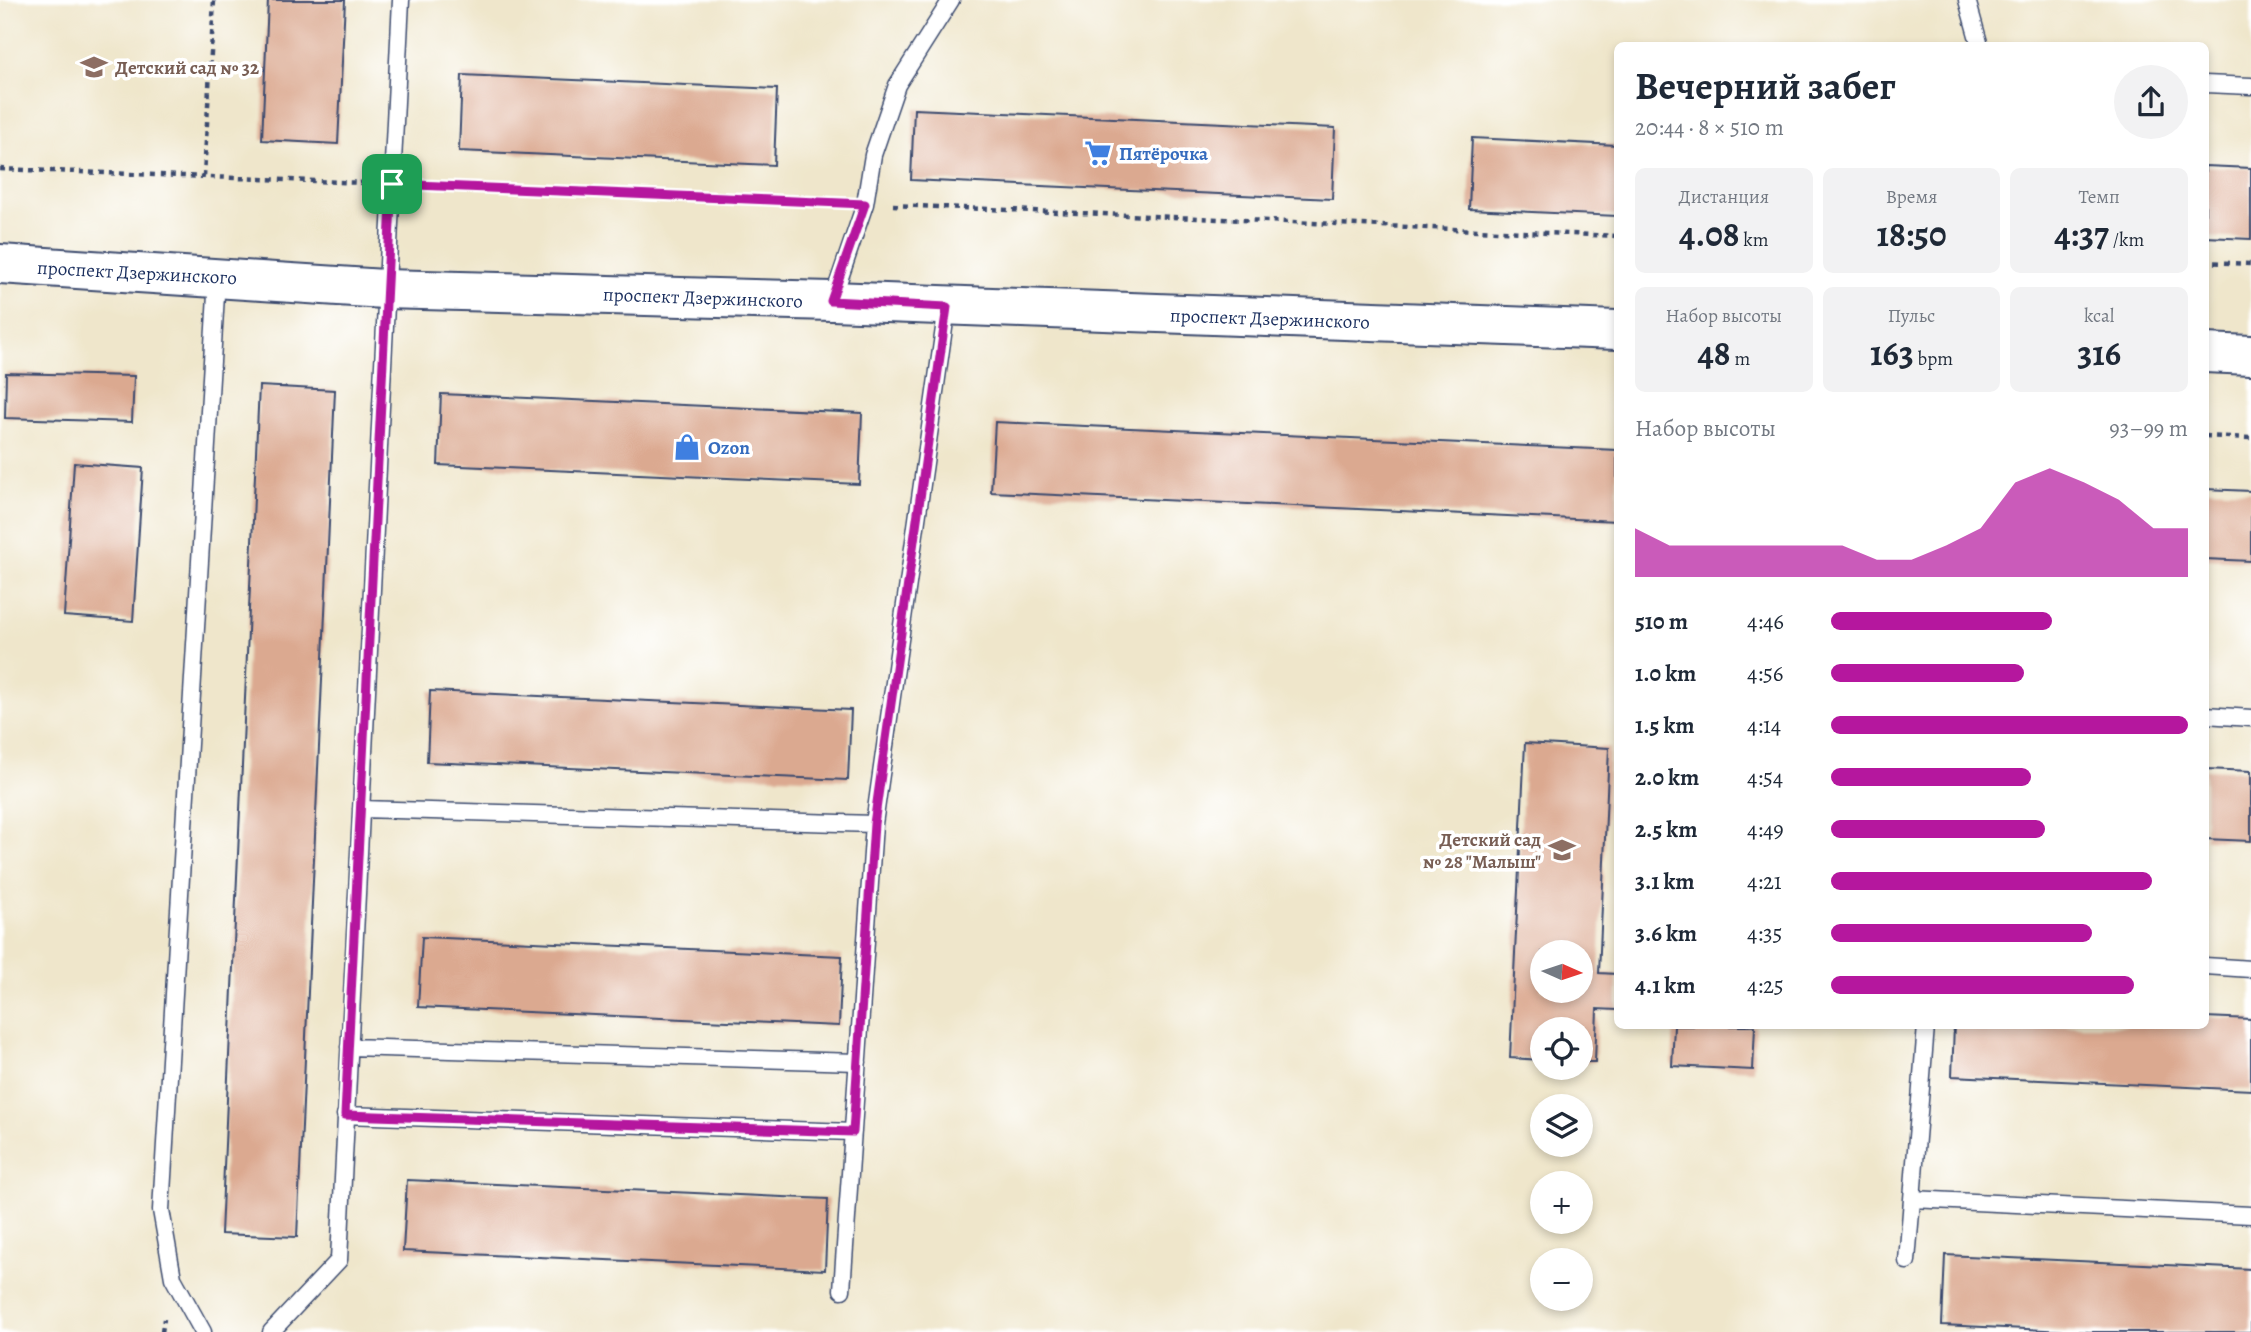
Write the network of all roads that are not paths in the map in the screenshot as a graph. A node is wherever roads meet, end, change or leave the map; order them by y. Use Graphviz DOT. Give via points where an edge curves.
graph roads {
  1 [pos="401,0"];
  2 [pos="951,0"];
  3 [pos="1966,0"];
  4 [pos="1979,42"];
  5 [pos="2209,84"];
  6 [pos="2251,86"];
  7 [pos="0,264"];
  8 [pos="218,276"];
  9 [pos="384,289"];
  10 [pos="831,301"];
  11 [pos="947,307"];
  12 [pos="1614,330"];
  13 [pos="2209,353"];
  14 [pos="2251,355"];
  15 [pos="2209,715"];
  16 [pos="2251,718"];
  17 [pos="361,809"];
  18 [pos="874,824"];
  19 [pos="2209,966"];
  20 [pos="2251,969"];
  21 [pos="1926,1029"];
  22 [pos="349,1047"];
  23 [pos="858,1062"];
  24 [pos="345,1115"];
  25 [pos="853,1132"];
  26 [pos="1912,1199"];
  27 [pos="2251,1215"];
  28 [pos="1907,1261"];
  29 [pos="842,1290"];
  30 [pos="203,1332"];
  31 [pos="271,1332"];
  1 -- 9 [label="lane"];
  2 -- 10 [label="lane" via="897,85 873,155 865,204"];
  3 -- 4 [label="lane"];
  5 -- 6 [label="lane"];
  7 -- 8 [label="street, проспект Дзержинского"];
  8 -- 9 [label="street, проспект Дзержинского"];
  8 -- 30 [label="lane" via="161,1210 173,1278"];
  9 -- 10 [label="street, проспект Дзержинского"];
  9 -- 17 [label="lane"];
  10 -- 11 [label="street, проспект Дзержинского"];
  11 -- 12 [label="street, проспект Дзержинского"];
  11 -- 18 [label="lane"];
  13 -- 14 [label="street"];
  15 -- 16 [label="lane"];
  17 -- 18 [label="lane"];
  17 -- 22 [label="lane"];
  18 -- 23 [label="lane"];
  19 -- 20 [label="lane"];
  21 -- 26 [label="lane"];
  22 -- 23 [label="lane"];
  22 -- 24 [label="lane"];
  23 -- 25 [label="lane"];
  24 -- 25 [label="lane"];
  24 -- 31 [label="lane" via="338,1261"];
  25 -- 29 [label="lane"];
  26 -- 27 [label="lane"];
  26 -- 28 [label="lane"];
}
